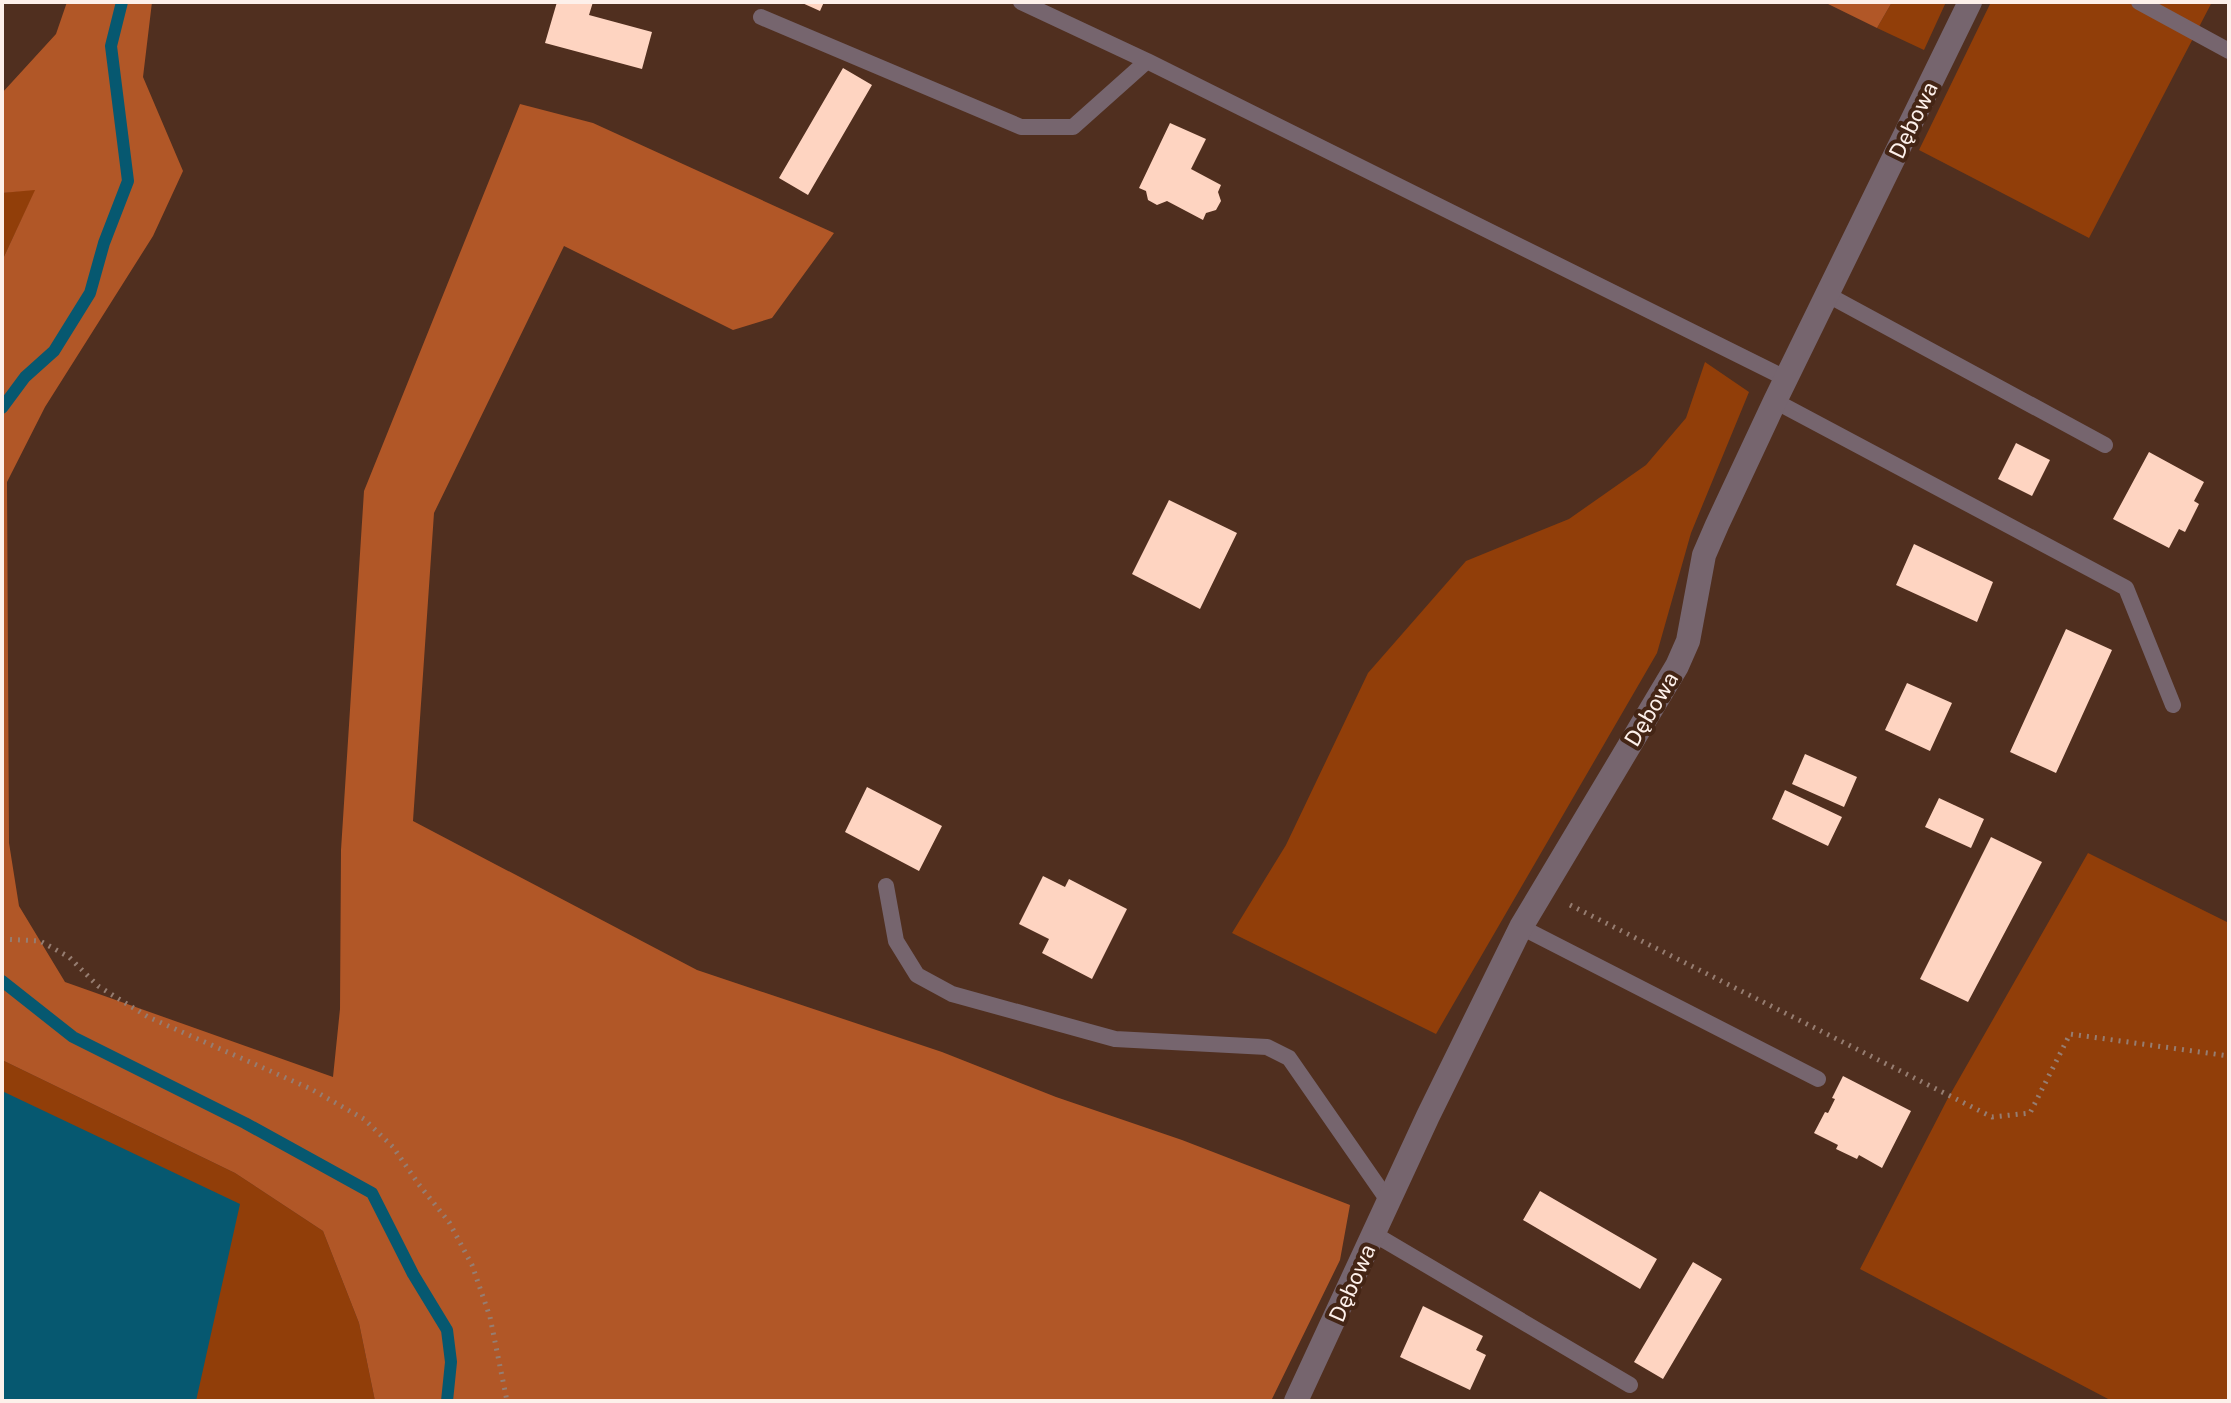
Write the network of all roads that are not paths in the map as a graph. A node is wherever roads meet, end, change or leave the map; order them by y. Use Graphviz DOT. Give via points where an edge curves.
graph roads {
  1 [pos="1021,2"];
  2 [pos="1970,2"];
  3 [pos="2139,2"];
  4 [pos="761,17"];
  5 [pos="2229,51"];
  6 [pos="1147,61"];
  7 [pos="1828,295"];
  8 [pos="1787,379"];
  9 [pos="1775,401"];
  10 [pos="2105,445"];
  11 [pos="2173,705"];
  12 [pos="886,886"];
  13 [pos="1521,927"];
  14 [pos="1818,1079"];
  15 [pos="1389,1202"];
  16 [pos="1374,1234"];
  17 [pos="1630,1385"];
  18 [pos="1296,1401"];
  1 -- 6 [label="lane"];
  2 -- 7 [label="street, Dębowa"];
  3 -- 5 [label="lane"];
  4 -- 6 [label="lane" via="1021,127 1073,127"];
  6 -- 8 [label="lane"];
  7 -- 8 [label="street, Dębowa"];
  7 -- 10 [label="lane"];
  8 -- 9 [label="street, Dębowa"];
  9 -- 11 [label="lane" via="2126,588"];
  9 -- 13 [label="street, Dębowa" via="1704,555 1688,641 1677,666"];
  12 -- 15 [label="lane" via="896,941 917,975 952,994 1115,1039 1267,1047 1289,1058"];
  13 -- 14 [label="lane"];
  13 -- 15 [label="street, Dębowa"];
  15 -- 16 [label="street, Dębowa"];
  16 -- 17 [label="lane"];
  16 -- 18 [label="street, Dębowa"];
}
